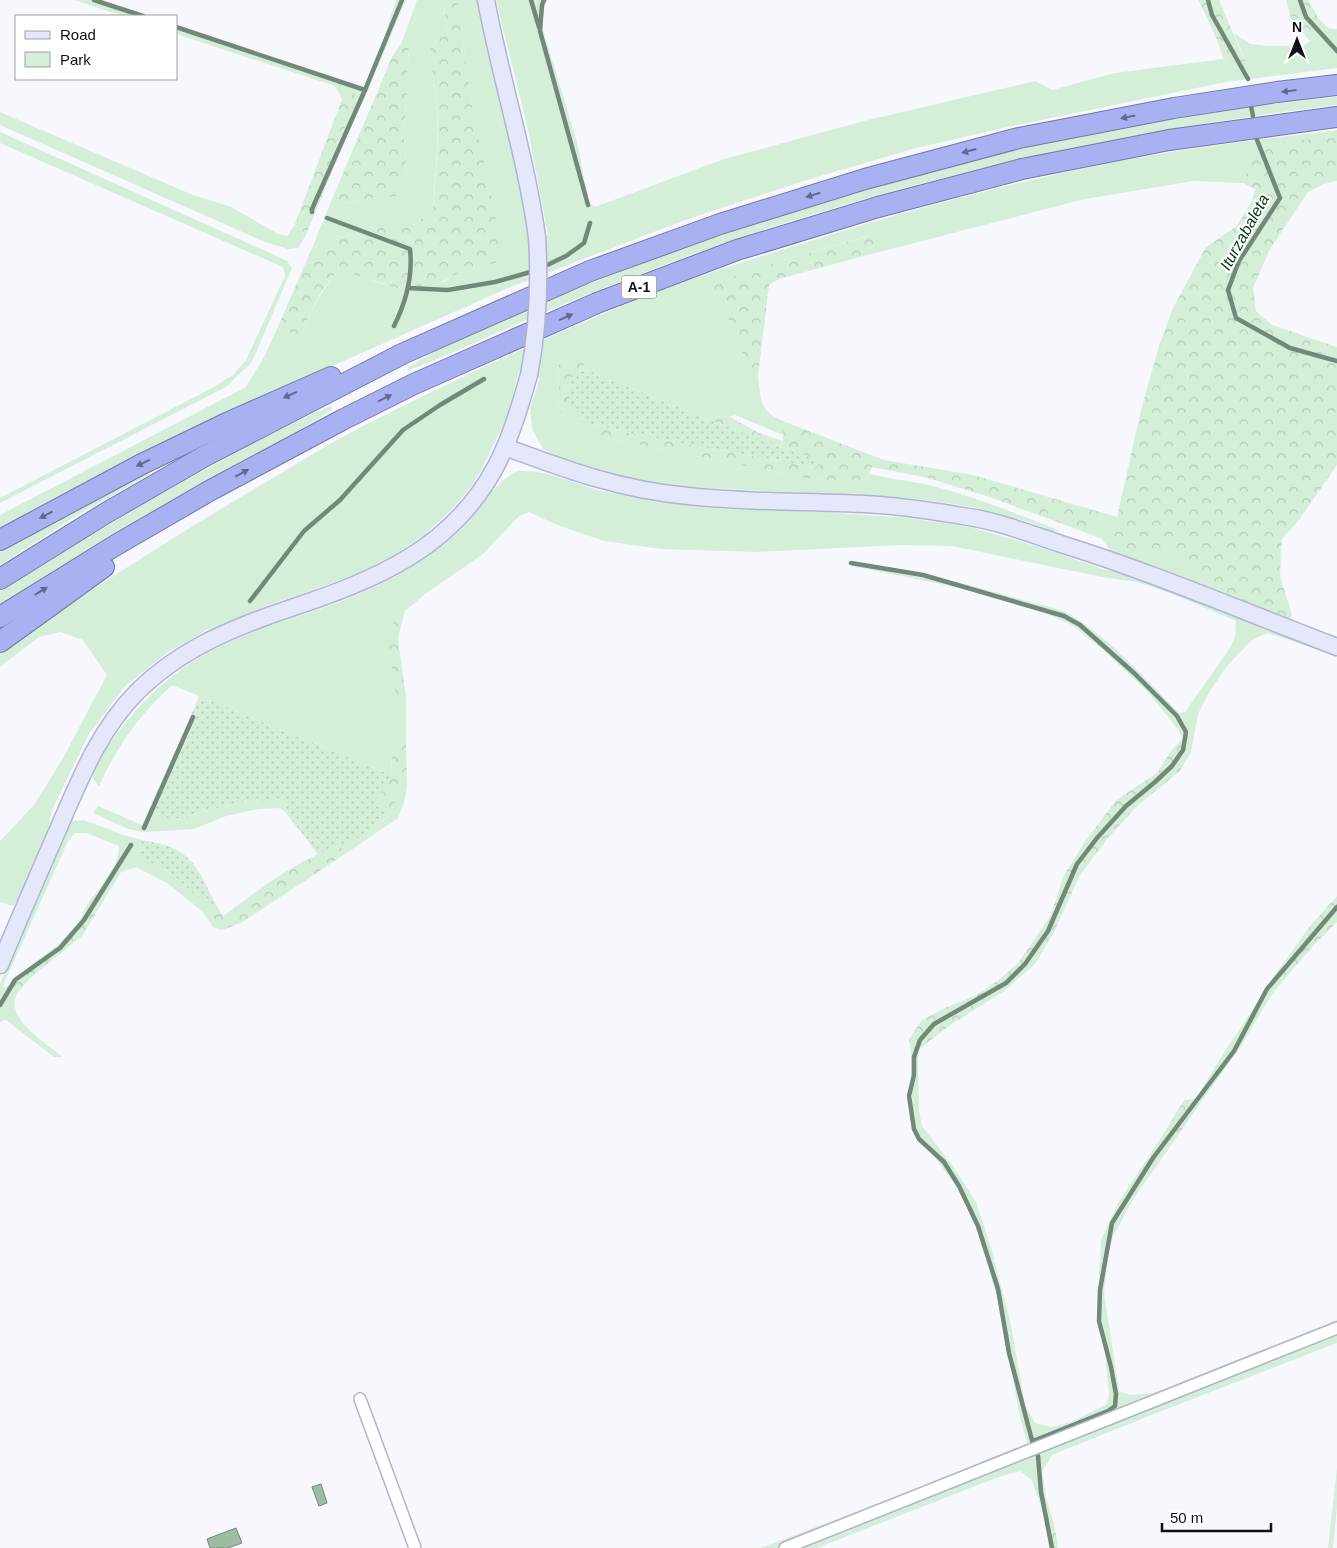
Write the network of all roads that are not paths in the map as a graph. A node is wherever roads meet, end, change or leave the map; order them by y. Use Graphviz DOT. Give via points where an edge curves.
graph roads {
  1 [pos="486,0"];
  2 [pos="1337,85"];
  3 [pos="1337,117"];
  4 [pos="402,354"];
  5 [pos="505,447"];
  6 [pos="211,490"];
  7 [pos="0,540"];
  8 [pos="0,580"];
  9 [pos="0,617"];
  10 [pos="0,642"];
  11 [pos="1337,647"];
  12 [pos="0,966"];
  13 [pos="1337,1328"];
  14 [pos="360,1398"];
  15 [pos="415,1548"];
  16 [pos="785,1548"];
  1 -- 5 [label="street, bridge" via="532,196 540,271 536,340 530,375"];
  2 -- 4 [label="highway, A-1, one-way" via="1174,108 1019,138 865,179 720,224 600,268"];
  6 -- 3 [label="highway, A-1, one-way" via="414,384 597,303 737,250 878,207 1022,169 1169,140"];
  4 -- 7 [label="highway, one-way" via="327,378 229,422 140,465"];
  4 -- 8 [label="highway, A-1" via="205,456"];
  5 -- 11 [label="street" via="612,484 647,490 730,499 880,505 973,518 1104,558"];
  5 -- 12 [label="street" via="484,486 460,516 429,544 397,566 359,584 205,641 170,663 137,692 106,731 86,765"];
  9 -- 6 [label="highway, A-1, one-way"];
  6 -- 10 [label="highway"];
  13 -- 16 [label="street"];
  14 -- 15 [label="street"];
}
